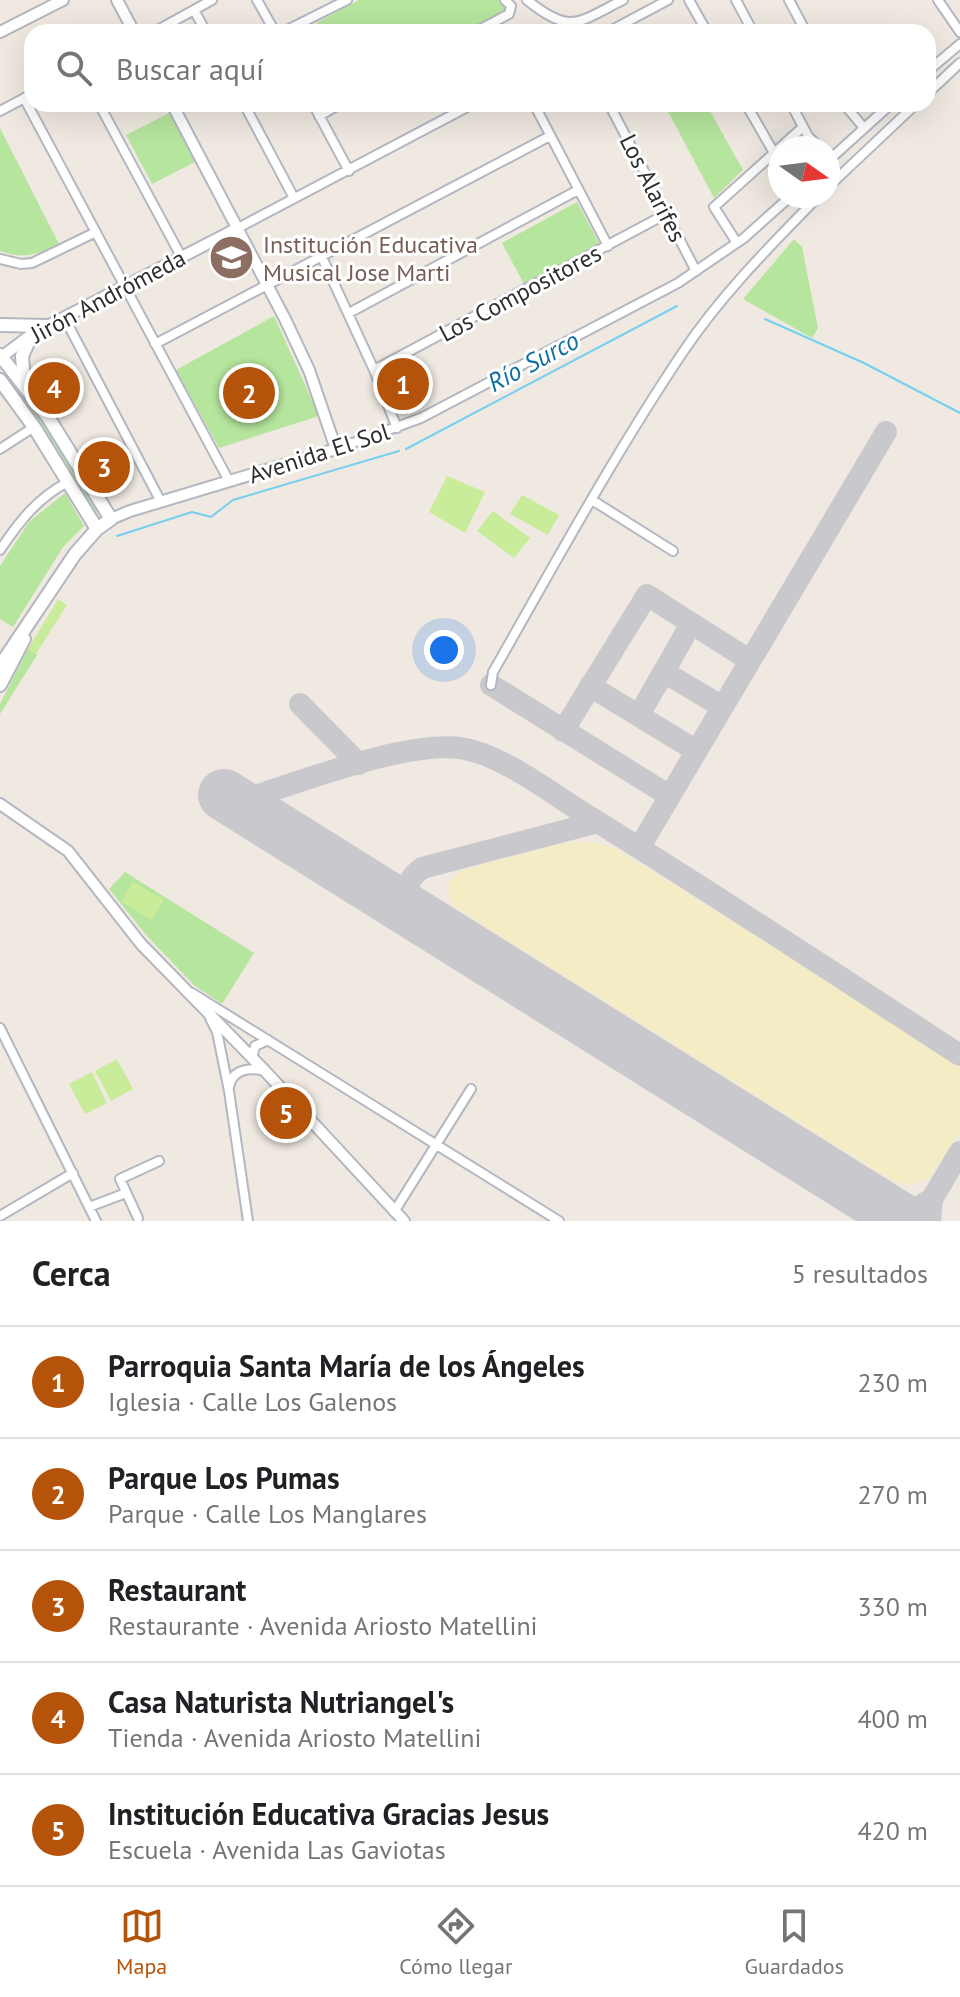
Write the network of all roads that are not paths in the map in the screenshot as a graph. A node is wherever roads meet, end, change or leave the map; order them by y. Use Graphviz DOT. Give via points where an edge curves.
graph roads {
  1 [pos="63,0"];
  2 [pos="117,0"];
  3 [pos="212,0"];
  4 [pos="257,0"];
  5 [pos="347,0"];
  6 [pos="505,0"];
  7 [pos="527,0"];
  8 [pos="623,0"];
  9 [pos="668,0"];
  10 [pos="689,0"];
  11 [pos="736,0"];
  12 [pos="789,0"];
  13 [pos="938,0"];
  14 [pos="194,10"];
  15 [pos="130,24"];
  16 [pos="169,24"];
  17 [pos="202,24"];
  18 [pos="270,24"];
  19 [pos="299,24"];
  20 [pos="490,24"];
  21 [pos="623,24"];
  22 [pos="702,24"];
  23 [pos="749,24"];
  24 [pos="802,24"];
  25 [pos="0,32"];
  26 [pos="960,32"];
  27 [pos="959,45"];
  28 [pos="960,63"];
  29 [pos="936,64"];
  30 [pos="936,86"];
  31 [pos="24,98"];
  32 [pos="0,111"];
  33 [pos="36,112"];
  34 [pos="103,112"];
  35 [pos="176,112"];
  36 [pos="248,112"];
  37 [pos="317,112"];
  38 [pos="326,112"];
  39 [pos="458,112"];
  40 [pos="538,112"];
  41 [pos="613,112"];
  42 [pos="751,112"];
  43 [pos="795,112"];
  44 [pos="851,112"];
  45 [pos="882,112"];
  46 [pos="908,112"];
  47 [pos="319,116"];
  48 [pos="803,127"];
  49 [pos="864,128"];
  50 [pos="550,136"];
  51 [pos="793,136"];
  52 [pos="810,136"];
  53 [pos="768,142"];
  54 [pos="840,149"];
  55 [pos="768,158"];
  56 [pos="349,171"];
  57 [pos="840,176"];
  58 [pos="578,190"];
  59 [pos="294,198"];
  60 [pos="777,208"];
  61 [pos="807,208"];
  62 [pos="666,214"];
  63 [pos="238,228"];
  64 [pos="96,232"];
  65 [pos="737,243"];
  66 [pos="608,246"];
  67 [pos="321,255"];
  68 [pos="182,258"];
  69 [pos="0,259"];
  70 [pos="696,271"];
  71 [pos="267,284"];
  72 [pos="125,288"];
  73 [pos="349,313"];
  74 [pos="65,319"];
  75 [pos="0,325"];
  76 [pos="48,326"];
  77 [pos="32,334"];
  78 [pos="155,344"];
  79 [pos="1,357"];
  80 [pos="374,370"];
  81 [pos="0,380"];
  82 [pos="25,384"];
  83 [pos="34,427"];
  84 [pos="397,428"];
  85 [pos="0,449"];
  86 [pos="336,449"];
  87 [pos="229,481"];
  88 [pos="68,482"];
  89 [pos="592,500"];
  90 [pos="161,502"];
  91 [pos="111,519"];
  92 [pos="97,529"];
  93 [pos="0,550"];
  94 [pos="673,551"];
  95 [pos="31,621"];
  96 [pos="0,666"];
  97 [pos="0,685"];
  98 [pos="491,685"];
  99 [pos="0,804"];
  100 [pos="187,990"];
  101 [pos="0,1030"];
  102 [pos="268,1040"];
  103 [pos="252,1059"];
  104 [pos="265,1071"];
  105 [pos="471,1089"];
  106 [pos="229,1091"];
  107 [pos="437,1145"];
  108 [pos="159,1161"];
  109 [pos="73,1173"];
  110 [pos="126,1193"];
  111 [pos="89,1207"];
  112 [pos="394,1212"];
  113 [pos="0,1216"];
  114 [pos="138,1218"];
  115 [pos="96,1221"];
  116 [pos="248,1221"];
  117 [pos="404,1221"];
  118 [pos="559,1221"];
  1 -- 25 [label="street"];
  2 -- 15 [label="street"];
  3 -- 14 [label="street"];
  4 -- 18 [label="street"];
  5 -- 19 [label="street"];
  6 -- 20 [label="street" via="511,6 509,14"];
  7 -- 8 [label="street" via="552,19 570,23"];
  9 -- 21 [label="street"];
  10 -- 22 [label="street"];
  11 -- 23 [label="street"];
  12 -- 24 [label="street"];
  13 -- 26 [label="street"];
  14 -- 16 [label="street"];
  14 -- 17 [label="street"];
  27 -- 29 [label="street"];
  28 -- 30 [label="street"];
  31 -- 32 [label="street"];
  33 -- 64 [label="street"];
  34 -- 68 [label="street"];
  35 -- 63 [label="street"];
  36 -- 59 [label="street"];
  37 -- 47 [label="street"];
  38 -- 47 [label="street"];
  39 -- 56 [label="street, Jirón Andrómeda"];
  40 -- 50 [label="street"];
  41 -- 62 [label="street, Los Alarifes"];
  42 -- 53 [label="street"];
  43 -- 48 [label="street"];
  44 -- 49 [label="street"];
  45 -- 49 [label="street"];
  46 -- 57 [label="street"];
  47 -- 56 [label="street"];
  48 -- 51 [label="street"];
  48 -- 52 [label="street"];
  49 -- 54 [label="street"];
  50 -- 58 [label="street"];
  50 -- 67 [label="street"];
  55 -- 65 [label="street" via="714,207"];
  56 -- 59 [label="street, Jirón Andrómeda"];
  58 -- 66 [label="street"];
  58 -- 73 [label="street"];
  59 -- 63 [label="street, Jirón Andrómeda"];
  60 -- 65 [label="street, Avenida El Sol"];
  61 -- 89 [label="street" via="767,248 684,351"];
  62 -- 66 [label="street, Los Compositores"];
  62 -- 70 [label="street, Los Alarifes"];
  63 -- 68 [label="street, Jirón Andrómeda"];
  63 -- 71 [label="street"];
  64 -- 69 [label="street" via="32,263"];
  64 -- 72 [label="street"];
  65 -- 70 [label="street, Avenida El Sol"];
  66 -- 80 [label="street, Los Compositores"];
  67 -- 71 [label="street"];
  67 -- 73 [label="street"];
  68 -- 72 [label="street, Jirón Andrómeda"];
  70 -- 84 [label="street, Avenida El Sol"];
  71 -- 78 [label="street"];
  71 -- 86 [label="street" via="309,370"];
  72 -- 74 [label="street, Jirón Andrómeda"];
  72 -- 78 [label="street"];
  73 -- 80 [label="street"];
  74 -- 76 [label="street, Jirón Andrómeda"];
  74 -- 90 [label="street"];
  75 -- 76 [label="main road"];
  76 -- 77 [label="street, Jirón Andrómeda"];
  77 -- 79 [label="street, Jirón Andrómeda"];
  77 -- 82 [label="main road" via="21,361"];
  78 -- 87 [label="street"];
  79 -- 82 [label="main road"];
  80 -- 84 [label="street"];
  81 -- 83 [label="main road"];
  82 -- 91 [label="main road"];
  83 -- 85 [label="street"];
  83 -- 88 [label="main road"];
  84 -- 86 [label="street, Avenida El Sol"];
  86 -- 87 [label="street, Avenida El Sol"];
  87 -- 90 [label="street, Avenida El Sol"];
  88 -- 92 [label="main road"];
  88 -- 93 [label="street" via="34,506"];
  89 -- 94 [label="street"];
  89 -- 98 [label="street" via="493,672"];
  90 -- 91 [label="street, Avenida El Sol"];
  91 -- 92 [label="main road, Avenida El Sol"];
  92 -- 95 [label="main road, Avenida El Sol"];
  95 -- 96 [label="main road, Avenida El Sol"];
  95 -- 97 [label="main road, Avenida El Sol"];
  99 -- 100 [label="street" via="68,851 141,944"];
  100 -- 102 [label="street"];
  100 -- 103 [label="street"];
  100 -- 106 [label="street" via="215,1026"];
  101 -- 109 [label="street"];
  102 -- 103 [label="street" via="255,1046"];
  102 -- 107 [label="street"];
  103 -- 104 [label="street"];
  104 -- 106 [label="street" via="238,1072"];
  104 -- 112 [label="street"];
  105 -- 107 [label="street"];
  106 -- 116 [label="street"];
  107 -- 112 [label="street"];
  107 -- 118 [label="street"];
  108 -- 110 [label="street" via="120,1179"];
  109 -- 111 [label="street"];
  109 -- 113 [label="street"];
  110 -- 111 [label="street"];
  110 -- 114 [label="street"];
  111 -- 115 [label="street"];
  112 -- 117 [label="street"];
}
